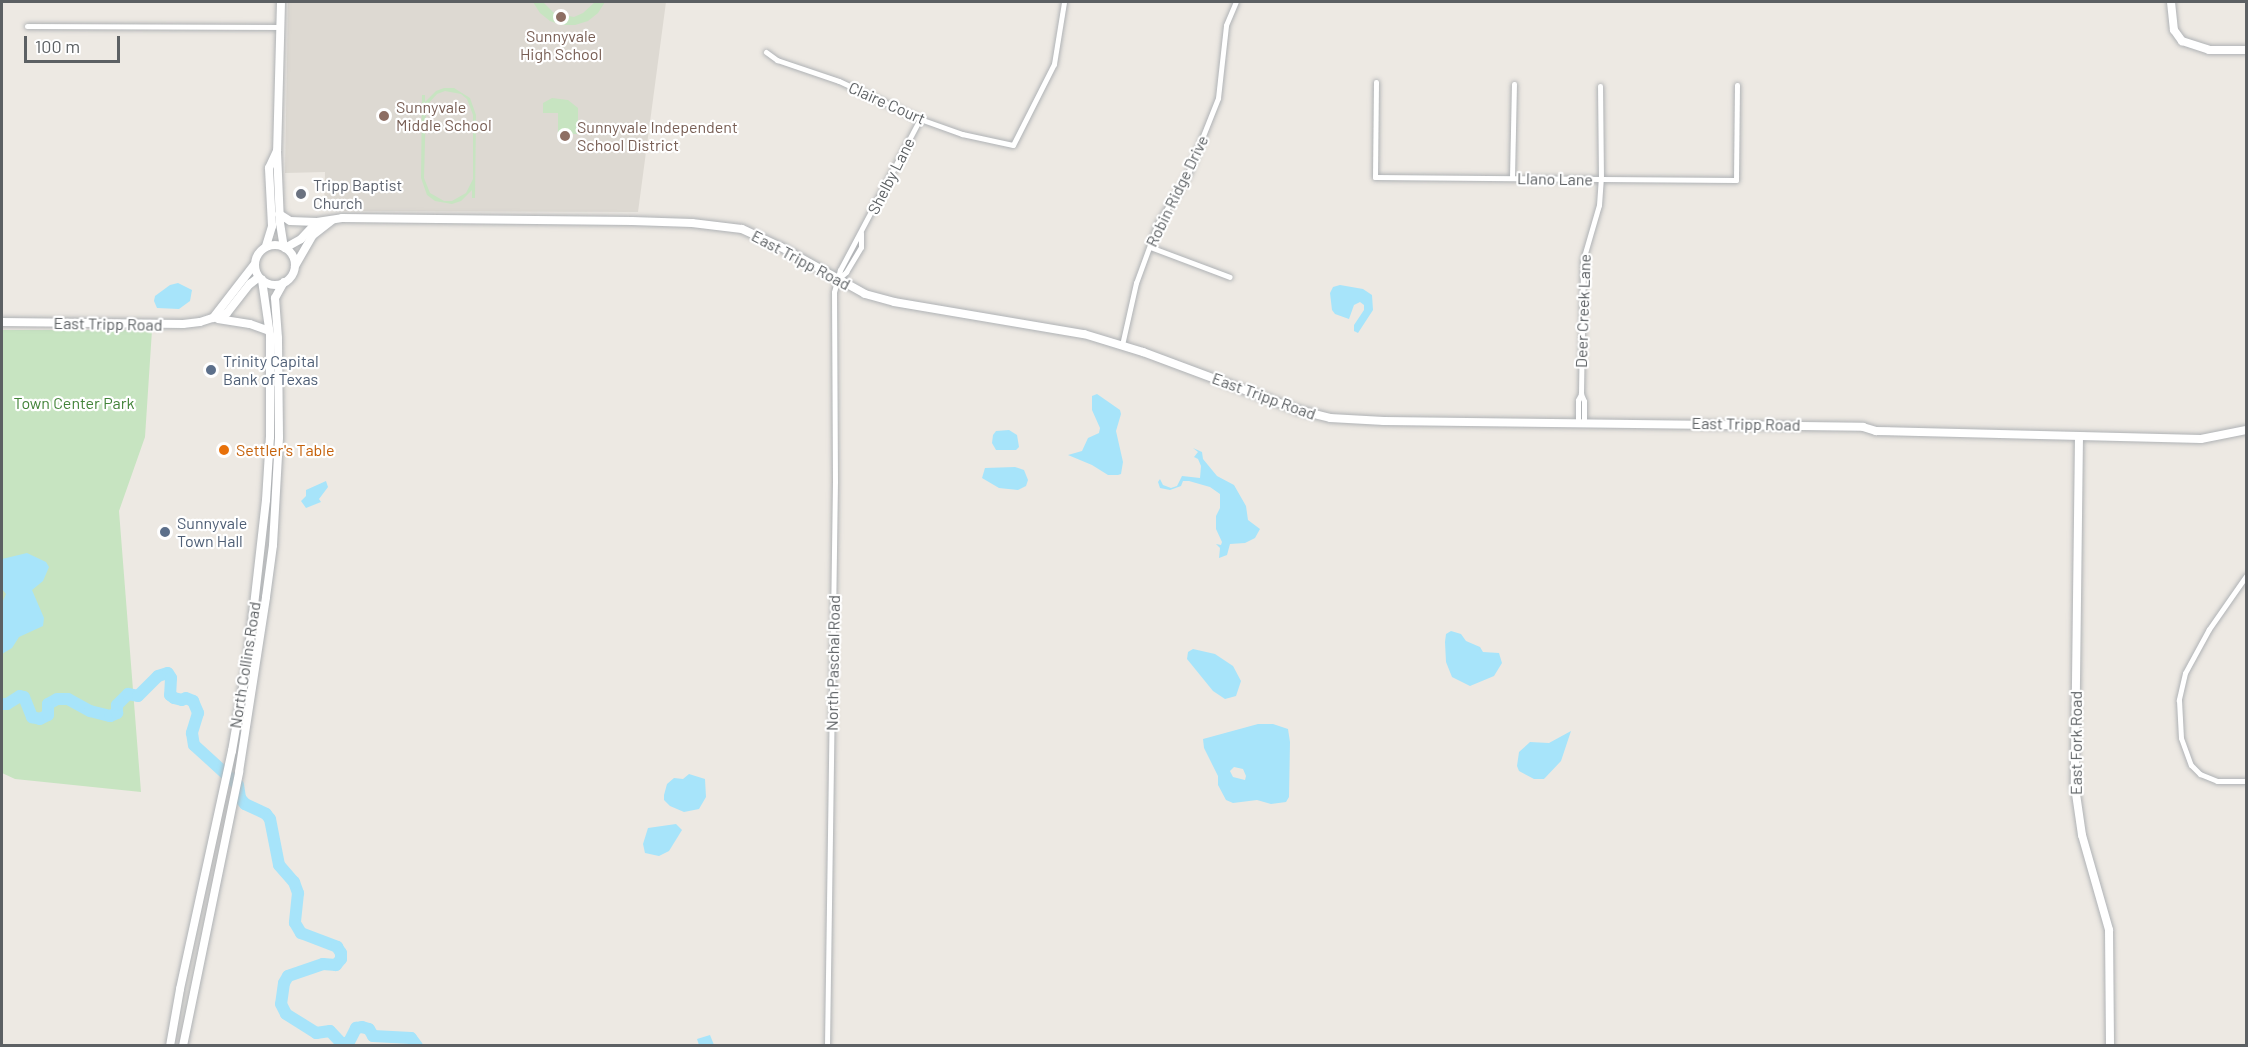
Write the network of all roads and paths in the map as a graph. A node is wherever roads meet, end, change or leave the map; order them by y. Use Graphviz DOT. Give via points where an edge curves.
graph roads {
  1 [pos="281,2"];
  2 [pos="1064,2"];
  3 [pos="1236,2"];
  4 [pos="2171,2"];
  5 [pos="27,26"];
  6 [pos="281,27"];
  7 [pos="2247,50"];
  8 [pos="766,52"];
  9 [pos="1376,82"];
  10 [pos="1514,84"];
  11 [pos="1737,85"];
  12 [pos="1600,86"];
  13 [pos="920,119"];
  14 [pos="277,151"];
  15 [pos="1512,178"];
  16 [pos="1601,179"];
  17 [pos="279,214"];
  18 [pos="342,218"];
  19 [pos="317,222"];
  20 [pos="266,246"];
  21 [pos="285,247"];
  22 [pos="1150,247"];
  23 [pos="255,265"];
  24 [pos="295,268"];
  25 [pos="1230,277"];
  26 [pos="260,278"];
  27 [pos="837,280"];
  28 [pos="284,282"];
  29 [pos="213,318"];
  30 [pos="2,322"];
  31 [pos="269,331"];
  32 [pos="1122,345"];
  33 [pos="275,395"];
  34 [pos="1581,423"];
  35 [pos="2247,430"];
  36 [pos="2079,435"];
  37 [pos="268,456"];
  38 [pos="278,456"];
  39 [pos="2247,576"];
  40 [pos="255,596"];
  41 [pos="266,597"];
  42 [pos="234,737"];
  43 [pos="244,739"];
  44 [pos="2247,781"];
  45 [pos="192,934"];
  46 [pos="205,937"];
  47 [pos="170,1046"];
  48 [pos="183,1046"];
  49 [pos="827,1046"];
  50 [pos="2110,1046"];
  1 -- 6 [label="street"];
  2 -- 13 [label="street, Claire Court" via="1054,64 1013,145 962,134"];
  3 -- 22 [label="street, Robin Ridge Drive" via="1226,26 1218,98 1187,176 1158,223"];
  4 -- 7 [label="street" via="2174,30 2182,41 2209,50"];
  5 -- 6 [label="street"];
  6 -- 14 [label="street"];
  8 -- 13 [label="street, Claire Court"];
  9 -- 15 [label="street, Llano Lane" via="1375,177"];
  10 -- 15 [label="street"];
  11 -- 16 [label="street, Llano Lane" via="1736,180"];
  12 -- 16 [label="street, Deer Creek Lane"];
  13 -- 27 [label="street, Shelby Lane" via="861,233 861,247"];
  14 -- 17 [label="street"];
  14 -- 20 [label="street" via="269,168 272,226"];
  15 -- 16 [label="street, Llano Lane"];
  16 -- 34 [label="street, Deer Creek Lane" via="1599,205 1583,260 1578,400"];
  17 -- 19 [label="street, East Tripp Road" via="290,221"];
  17 -- 21 [label="street"];
  18 -- 19 [label="street, East Tripp Road"];
  18 -- 24 [label="street, East Tripp Road" via="327,223 313,235"];
  18 -- 27 [label="street, East Tripp Road" via="632,221 725,226 742,229 781,247"];
  19 -- 21 [label="street" via="301,239"];
  20 -- 21 [label="street"];
  20 -- 23 [label="street"];
  21 -- 24 [label="street" via="293,256"];
  22 -- 25 [label="street"];
  22 -- 32 [label="street, Robin Ridge Drive" via="1136,283"];
  23 -- 26 [label="street"];
  23 -- 29 [label="street"];
  24 -- 28 [label="street"];
  26 -- 28 [label="street" via="272,284"];
  26 -- 29 [label="street, East Tripp Road" via="250,284 234,308"];
  26 -- 31 [label="street, North Collins Road"];
  27 -- 32 [label="street, East Tripp Road" via="894,302 1041,326"];
  27 -- 49 [label="street, North Paschal Road"];
  28 -- 33 [label="street, North Collins Road" via="275,303"];
  29 -- 30 [label="street, East Tripp Road" via="183,324"];
  29 -- 31 [label="street"];
  31 -- 33 [label="street, North Collins Road"];
  32 -- 34 [label="street, East Tripp Road" via="1320,417 1384,422"];
  33 -- 37 [label="street, North Collins Road"];
  33 -- 38 [label="street, North Collins Road"];
  34 -- 36 [label="street, East Tripp Road" via="1839,426 1876,431"];
  35 -- 36 [label="street, East Tripp Road" via="2200,439"];
  36 -- 50 [label="street, East Fork Road" via="2075,787 2082,835 2109,930"];
  37 -- 38 [label="street"];
  37 -- 40 [label="street, North Collins Road"];
  38 -- 41 [label="street, North Collins Road"];
  39 -- 44 [label="street" via="2209,629 2186,673 2179,700 2181,738 2191,765 2217,781"];
  40 -- 41 [label="street"];
  40 -- 42 [label="street, North Collins Road"];
  41 -- 43 [label="street, North Collins Road"];
  42 -- 43 [label="street"];
  42 -- 45 [label="street, North Collins Road"];
  43 -- 46 [label="street, North Collins Road"];
  45 -- 46 [label="street"];
  45 -- 47 [label="street, North Collins Road"];
  46 -- 48 [label="street, North Collins Road"];
}
